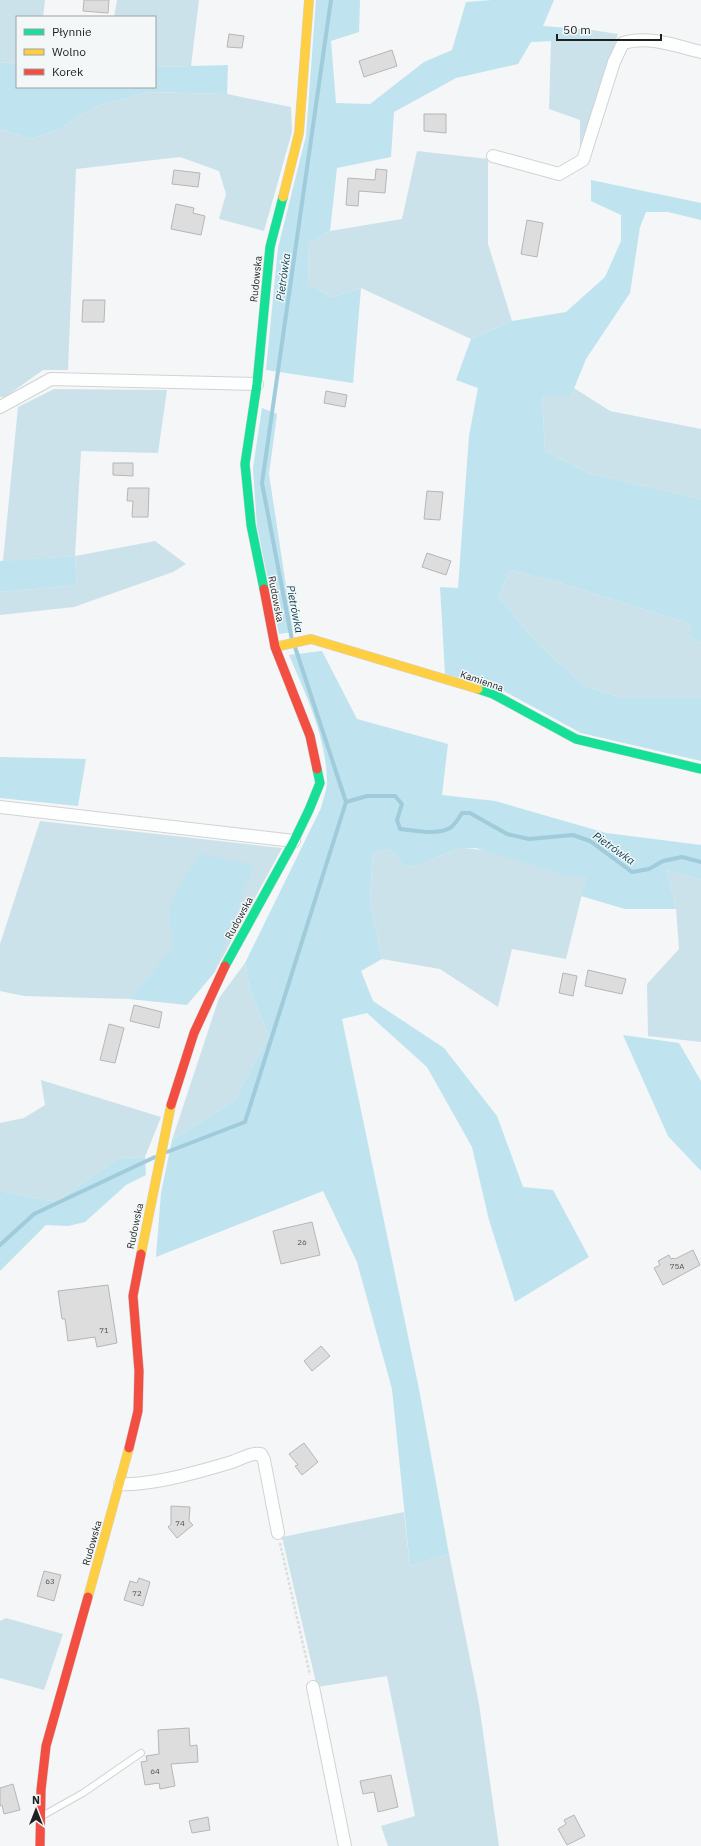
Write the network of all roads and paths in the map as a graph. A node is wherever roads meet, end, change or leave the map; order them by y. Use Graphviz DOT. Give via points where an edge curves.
graph roads {
  1 [pos="309,0"];
  2 [pos="701,52"];
  3 [pos="493,156"];
  4 [pos="257,384"];
  5 [pos="0,407"];
  6 [pos="275,647"];
  7 [pos="701,769"];
  8 [pos="0,807"];
  9 [pos="294,840"];
  10 [pos="120,1484"];
  11 [pos="278,1533"];
  12 [pos="313,1687"];
  13 [pos="141,1753"];
  14 [pos="40,1816"];
  15 [pos="40,1846"];
  16 [pos="345,1846"];
  1 -- 4 [label="street, Rudowska" via="299,133 270,247"];
  2 -- 3 [label="street" via="654,41 632,40 624,43 614,62 583,160 559,174"];
  4 -- 5 [label="street" via="51,379"];
  4 -- 6 [label="street, Rudowska" via="245,464 251,525"];
  6 -- 7 [label="street, Kamienna" via="311,639 492,694 576,739"];
  6 -- 9 [label="street, Rudowska" via="310,736 320,782"];
  8 -- 9 [label="street"];
  9 -- 10 [label="street, Rudowska" via="219,977 194,1033 170,1109 133,1296 140,1392 138,1411"];
  10 -- 11 [label="street" via="151,1482 261,1454"];
  10 -- 14 [label="street, Rudowska" via="46,1746"];
  11 -- 12 [label="path"];
  12 -- 16 [label="street"];
  13 -- 14 [label="lane" via="83,1793"];
  14 -- 15 [label="street, Rudowska"];
}
